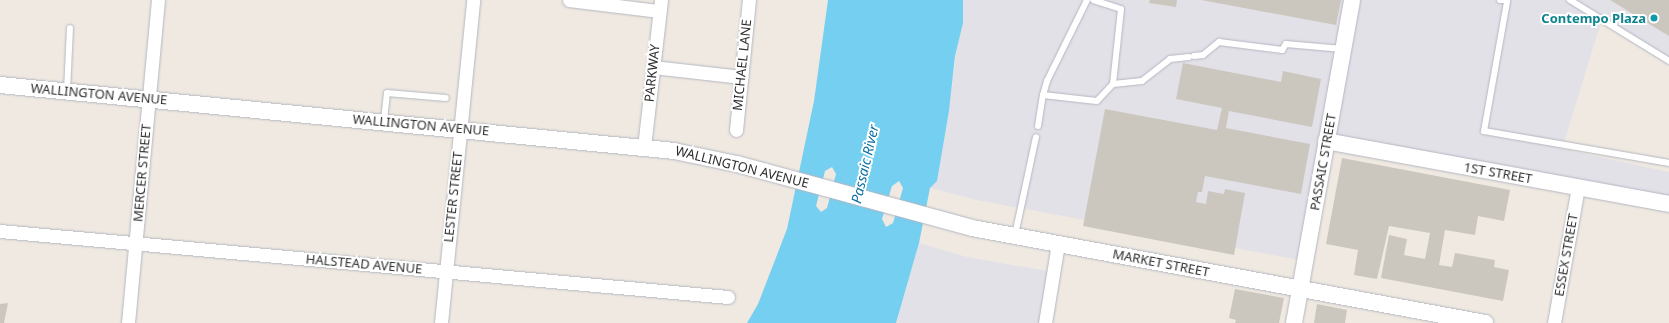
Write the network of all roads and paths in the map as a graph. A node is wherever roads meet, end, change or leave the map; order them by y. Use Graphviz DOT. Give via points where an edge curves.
graph roads {
  1 [pos="158,0"];
  2 [pos="473,0"];
  3 [pos="569,0"];
  4 [pos="749,0"];
  5 [pos="1087,0"];
  6 [pos="1093,0"];
  7 [pos="1352,0"];
  8 [pos="1500,0"];
  9 [pos="1570,0"];
  10 [pos="1507,1"];
  11 [pos="660,6"];
  12 [pos="70,28"];
  13 [pos="1343,49"];
  14 [pos="1669,61"];
  15 [pos="653,67"];
  16 [pos="741,77"];
  17 [pos="1113,84"];
  18 [pos="0,85"];
  19 [pos="67,91"];
  20 [pos="1044,95"];
  21 [pos="446,98"];
  22 [pos="149,99"];
  23 [pos="384,121"];
  24 [pos="1038,126"];
  25 [pos="460,128"];
  26 [pos="736,130"];
  27 [pos="1036,137"];
  28 [pos="1326,141"];
  29 [pos="644,146"];
  30 [pos="1669,163"];
  31 [pos="1578,187"];
  32 [pos="838,192"];
  33 [pos="1669,204"];
  34 [pos="0,231"];
  35 [pos="1014,236"];
  36 [pos="136,243"];
  37 [pos="1058,244"];
  38 [pos="446,272"];
  39 [pos="1300,289"];
  40 [pos="728,297"];
  41 [pos="128,323"];
  42 [pos="441,323"];
  43 [pos="1045,323"];
  44 [pos="1294,323"];
  45 [pos="1486,323"];
  46 [pos="1554,323"];
  1 -- 22 [label="street, MERCER STREET"];
  2 -- 25 [label="street, LESTER STREET"];
  3 -- 11 [label="street"];
  4 -- 16 [label="street, MICHAEL LANE"];
  5 -- 20 [label="lane" via="1047,81"];
  6 -- 17 [label="lane" via="1121,10"];
  7 -- 13 [label="street, PASSAIC STREET"];
  8 -- 10 [label="lane"];
  9 -- 14 [label="lane"];
  10 -- 30 [label="lane" via="1484,131"];
  11 -- 15 [label="street, PARKWAY"];
  12 -- 19 [label="lane"];
  13 -- 17 [label="lane" via="1286,44 1282,50 1219,42 1203,55 1170,60 1142,81"];
  13 -- 28 [label="street, PASSAIC STREET"];
  15 -- 16 [label="street"];
  15 -- 29 [label="street, PARKWAY"];
  16 -- 26 [label="street, MICHAEL LANE"];
  17 -- 20 [label="lane" via="1097,101"];
  18 -- 19 [label="street, WALLINGTON AVENUE"];
  19 -- 22 [label="street, WALLINGTON AVENUE"];
  20 -- 24 [label="lane"];
  21 -- 23 [label="lane" via="387,93"];
  22 -- 23 [label="street, WALLINGTON AVENUE"];
  22 -- 36 [label="street, MERCER STREET"];
  23 -- 25 [label="street, WALLINGTON AVENUE"];
  25 -- 29 [label="street, WALLINGTON AVENUE"];
  25 -- 38 [label="street, LESTER STREET"];
  27 -- 35 [label="lane"];
  28 -- 31 [label="street, 1ST STREET"];
  28 -- 39 [label="street, PASSAIC STREET"];
  29 -- 32 [label="street, WALLINGTON AVENUE" via="704,156"];
  31 -- 33 [label="street, 1ST STREET"];
  31 -- 46 [label="street, ESSEX STREET"];
  32 -- 35 [label="street, MARKET STREET"];
  34 -- 36 [label="street, HALSTEAD AVENUE"];
  35 -- 37 [label="street, MARKET STREET"];
  36 -- 38 [label="street, HALSTEAD AVENUE"];
  36 -- 41 [label="street, MERCER STREET"];
  37 -- 39 [label="street, MARKET STREET"];
  37 -- 43 [label="street"];
  38 -- 40 [label="street, HALSTEAD AVENUE"];
  38 -- 42 [label="street, LESTER STREET"];
  39 -- 44 [label="street, PASSAIC STREET"];
  39 -- 45 [label="street, MARKET STREET"];
}
